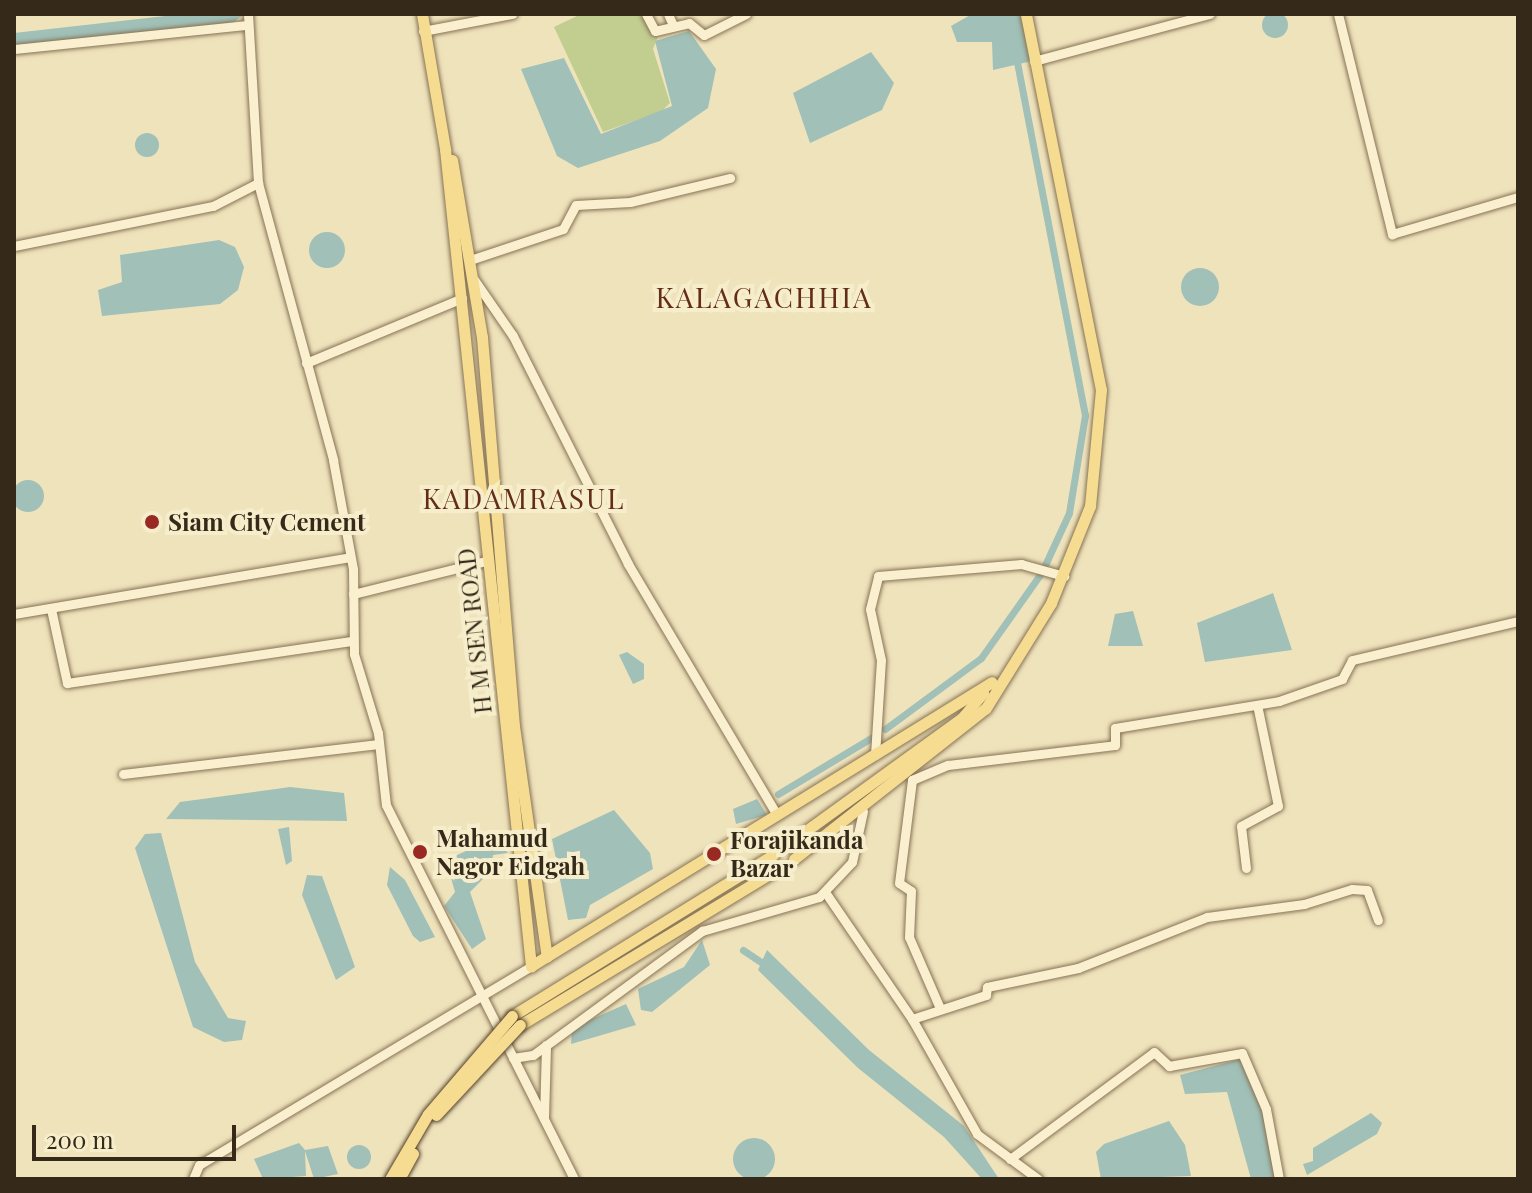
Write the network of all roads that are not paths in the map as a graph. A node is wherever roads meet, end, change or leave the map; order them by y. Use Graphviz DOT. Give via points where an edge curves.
graph roads {
  1 [pos="248,14"];
  2 [pos="422,14"];
  3 [pos="432,14"];
  4 [pos="512,14"];
  5 [pos="646,14"];
  6 [pos="668,14"];
  7 [pos="746,14"];
  8 [pos="1026,14"];
  9 [pos="1210,14"];
  10 [pos="1338,14"];
  11 [pos="248,25"];
  12 [pos="673,25"];
  13 [pos="423,31"];
  14 [pos="14,49"];
  15 [pos="1034,61"];
  16 [pos="445,149"];
  17 [pos="730,178"];
  18 [pos="258,183"];
  19 [pos="1518,197"];
  20 [pos="14,246"];
  21 [pos="471,269"];
  22 [pos="459,272"];
  23 [pos="462,298"];
  24 [pos="306,363"];
  25 [pos="350,557"];
  26 [pos="489,560"];
  27 [pos="1064,576"];
  28 [pos="353,594"];
  29 [pos="51,609"];
  30 [pos="14,614"];
  31 [pos="1518,621"];
  32 [pos="353,641"];
  33 [pos="1010,663"];
  34 [pos="992,682"];
  35 [pos="1257,705"];
  36 [pos="378,744"];
  37 [pos="875,755"];
  38 [pos="123,774"];
  39 [pos="863,811"];
  40 [pos="777,815"];
  41 [pos="785,846"];
  42 [pos="773,855"];
  43 [pos="794,859"];
  44 [pos="781,867"];
  45 [pos="1246,868"];
  46 [pos="825,892"];
  47 [pos="1378,920"];
  48 [pos="547,957"];
  49 [pos="531,966"];
  50 [pos="559,989"];
  51 [pos="479,995"];
  52 [pos="939,1006"];
  53 [pos="912,1019"];
  54 [pos="516,1021"];
  55 [pos="546,1045"];
  56 [pos="513,1058"];
  57 [pos="544,1118"];
  58 [pos="1010,1159"];
  59 [pos="193,1179"];
  60 [pos="390,1179"];
  61 [pos="399,1179"];
  62 [pos="574,1179"];
  63 [pos="1038,1179"];
  64 [pos="1279,1179"];
  1 -- 11 [label="street"];
  2 -- 13 [label="main road, H M SEN ROAD"];
  3 -- 13 [label="main road"];
  4 -- 13 [label="street"];
  5 -- 12 [label="street" via="655,31"];
  6 -- 12 [label="street"];
  7 -- 12 [label="street" via="704,35 694,24"];
  8 -- 15 [label="main road"];
  9 -- 15 [label="street"];
  10 -- 19 [label="street" via="1392,234"];
  11 -- 14 [label="street"];
  11 -- 18 [label="street"];
  13 -- 16 [label="main road, H M SEN ROAD"];
  15 -- 27 [label="main road" via="1101,390 1090,506"];
  16 -- 21 [label="main road, H M SEN ROAD"];
  16 -- 22 [label="main road, H M SEN ROAD"];
  17 -- 21 [label="street" via="630,202 576,205 563,229"];
  18 -- 20 [label="street" via="213,206"];
  18 -- 24 [label="street"];
  21 -- 22 [label="main road"];
  21 -- 40 [label="street" via="513,336 628,564"];
  21 -- 48 [label="main road, H M SEN ROAD" via="514,726"];
  22 -- 23 [label="main road, H M SEN ROAD"];
  23 -- 24 [label="street"];
  23 -- 26 [label="main road, H M SEN ROAD"];
  24 -- 25 [label="street"];
  25 -- 28 [label="street"];
  25 -- 29 [label="street"];
  26 -- 28 [label="street"];
  26 -- 49 [label="main road, H M SEN ROAD"];
  27 -- 33 [label="main road"];
  27 -- 37 [label="street" via="1021,564 878,576 870,609 882,671"];
  28 -- 32 [label="street"];
  29 -- 30 [label="street"];
  29 -- 32 [label="street" via="67,683"];
  31 -- 35 [label="street" via="1352,660 1342,679"];
  32 -- 36 [label="street"];
  33 -- 34 [label="main road"];
  33 -- 39 [label="main road" via="970,725"];
  34 -- 37 [label="main road"];
  34 -- 41 [label="main road" via="962,718"];
  35 -- 45 [label="street" via="1278,806 1241,826"];
  35 -- 52 [label="street" via="1115,728 1115,745 1103,748 974,760 912,780 899,883 912,894 909,937"];
  36 -- 38 [label="street"];
  36 -- 51 [label="street" via="386,805"];
  37 -- 40 [label="main road"];
  39 -- 43 [label="main road"];
  39 -- 46 [label="street" via="852,862"];
  40 -- 48 [label="main road"];
  42 -- 50 [label="main road"];
  44 -- 50 [label="main road"];
  46 -- 53 [label="street"];
  46 -- 55 [label="street" via="702,931"];
  47 -- 52 [label="street" via="1367,890 1352,889 1304,904 1207,917 1078,968 1021,978"];
  48 -- 49 [label="main road"];
  49 -- 51 [label="street"];
  50 -- 54 [label="main road"];
  51 -- 56 [label="street"];
  51 -- 59 [label="street" via="199,1165"];
  52 -- 53 [label="street"];
  53 -- 58 [label="street" via="970,1124"];
  54 -- 60 [label="main road, bridge" via="428,1114"];
  54 -- 61 [label="main road, bridge" via="434,1118"];
  55 -- 56 [label="street"];
  55 -- 57 [label="street"];
  56 -- 57 [label="street"];
  57 -- 62 [label="street"];
  58 -- 63 [label="street"];
  58 -- 64 [label="street" via="1154,1052 1169,1066 1242,1053 1266,1109"];
}
